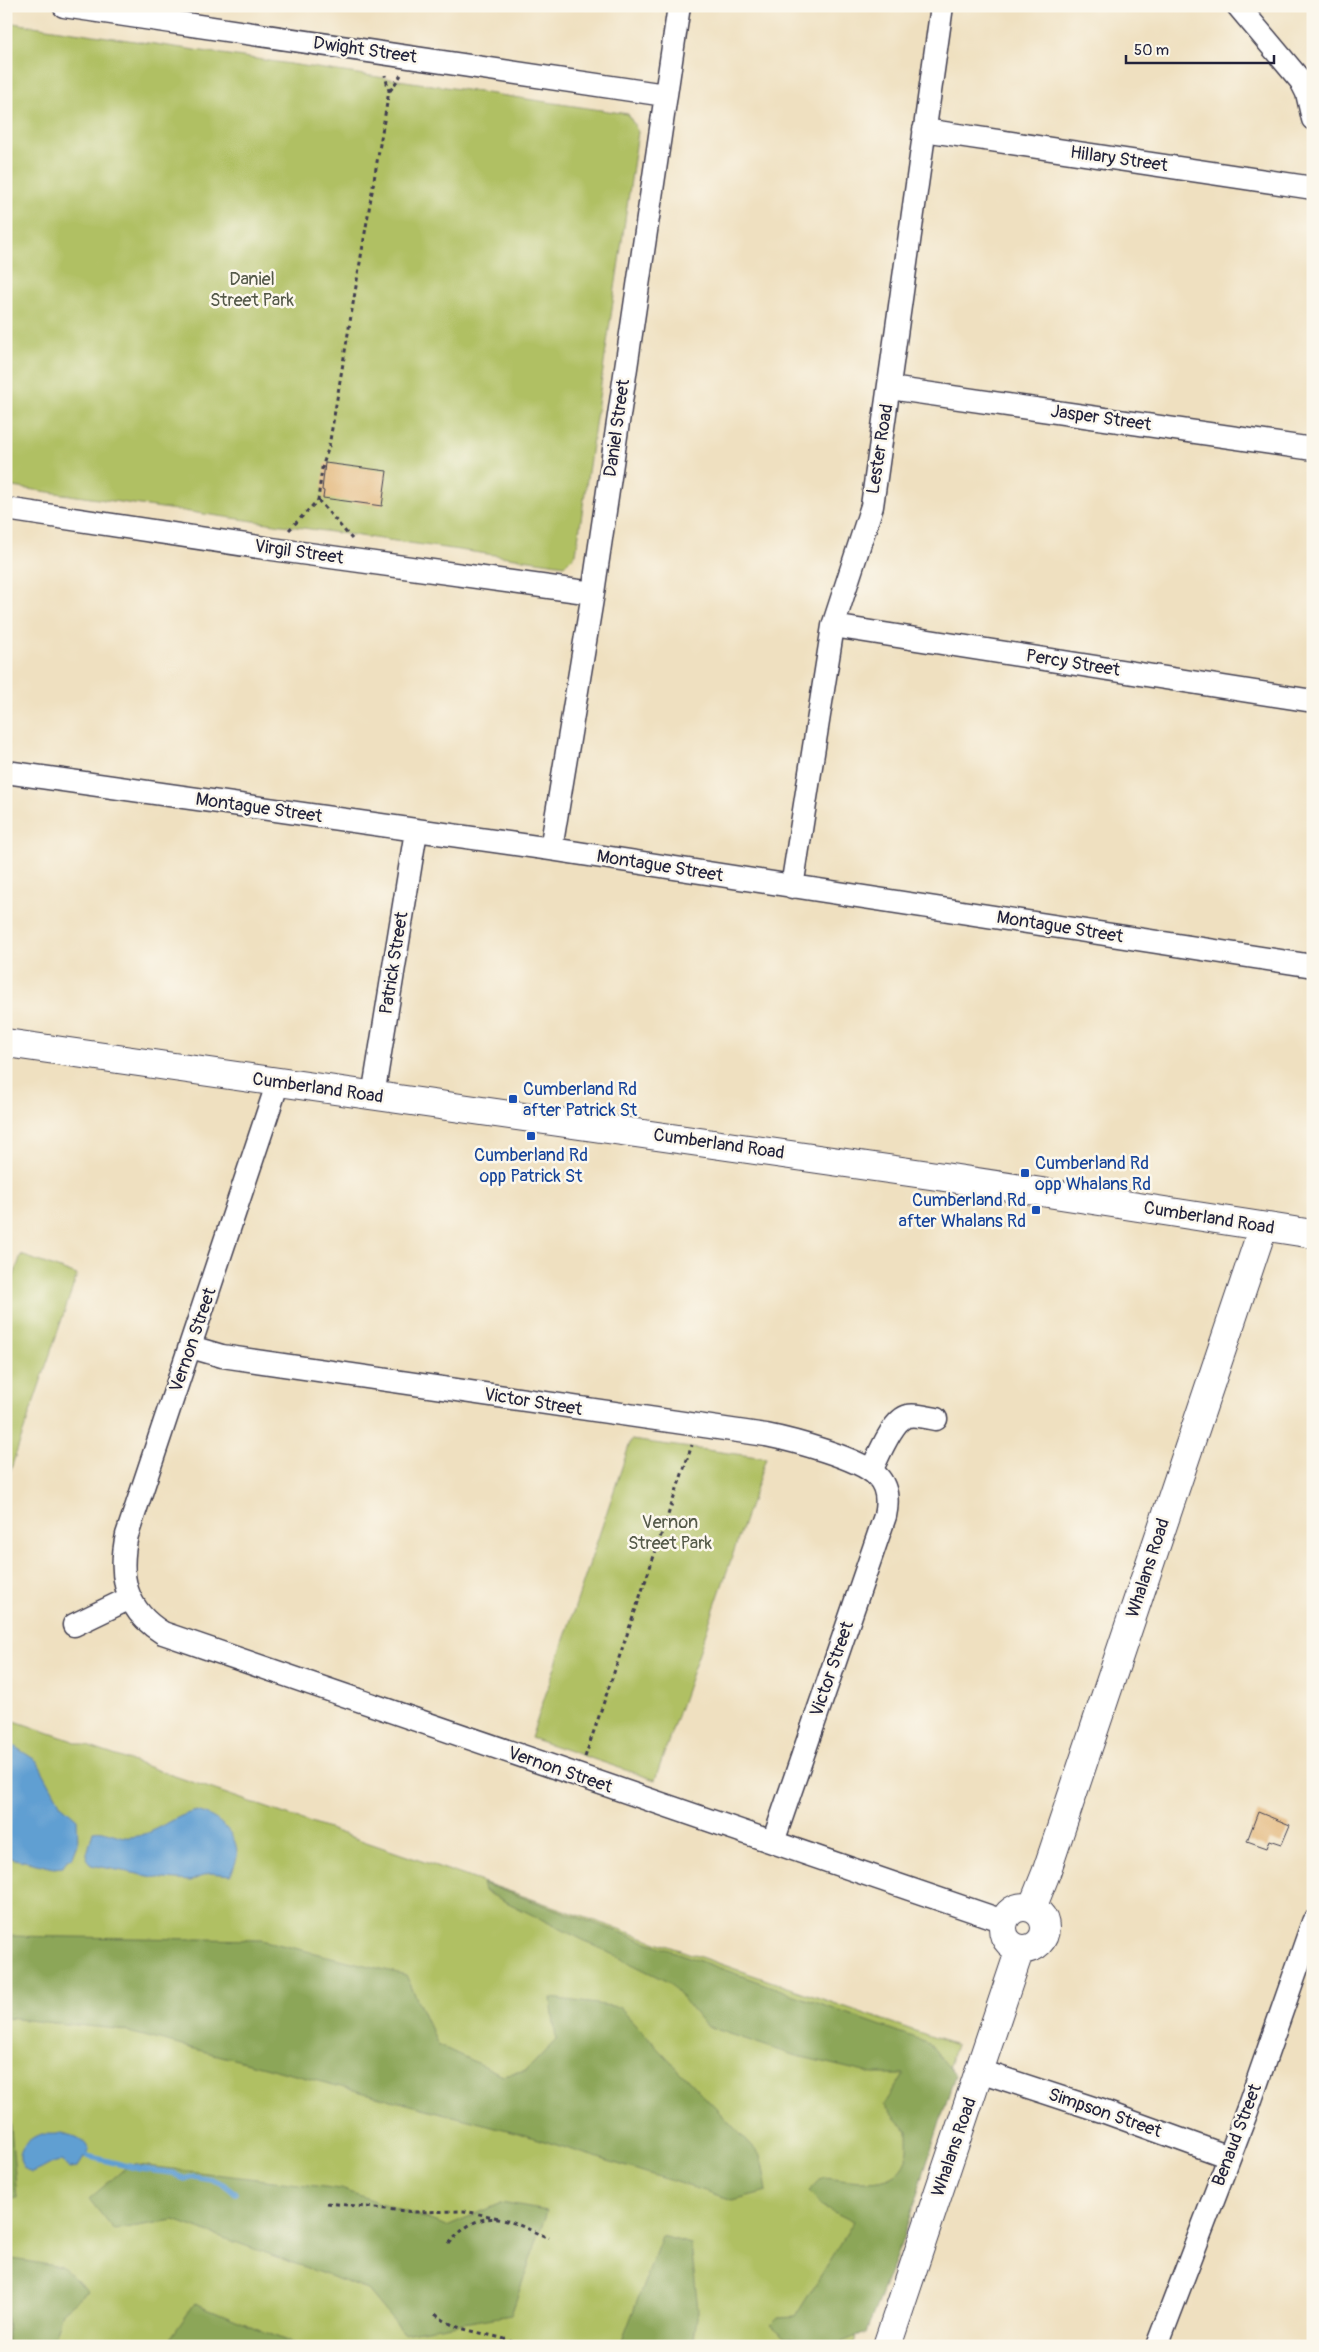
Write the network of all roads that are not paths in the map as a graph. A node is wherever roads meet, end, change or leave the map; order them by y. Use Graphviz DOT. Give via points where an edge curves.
graph roads {
  1 [pos="64,6"];
  2 [pos="679,6"];
  3 [pos="942,6"];
  4 [pos="1238,6"];
  5 [pos="665,95"];
  6 [pos="1313,119"];
  7 [pos="924,130"];
  8 [pos="1313,188"];
  9 [pos="890,388"];
  10 [pos="1313,448"];
  11 [pos="6,509"];
  12 [pos="593,593"];
  13 [pos="833,626"];
  14 [pos="1313,700"];
  15 [pos="6,772"];
  16 [pos="416,831"];
  17 [pos="551,849"];
  18 [pos="792,887"];
  19 [pos="1313,966"];
  20 [pos="6,1043"];
  21 [pos="278,1082"];
  22 [pos="373,1096"];
  23 [pos="1263,1227"];
  24 [pos="1313,1234"];
  25 [pos="191,1346"];
  26 [pos="936,1419"];
  27 [pos="871,1471"];
  28 [pos="130,1598"];
  29 [pos="74,1625"];
  30 [pos="772,1842"];
  31 [pos="1032,1908"];
  32 [pos="1003,1922"];
  33 [pos="1313,1922"];
  34 [pos="1020,1949"];
  35 [pos="980,2071"];
  36 [pos="1229,2157"];
  37 [pos="887,2346"];
  38 [pos="1157,2346"];
  1 -- 5 [label="street, Dwight Street"];
  2 -- 5 [label="street, Daniel Street"];
  3 -- 7 [label="street, Lester Road"];
  4 -- 6 [label="street" via="1301,81"];
  5 -- 12 [label="street, Daniel Street"];
  7 -- 8 [label="street, Hillary Street"];
  7 -- 9 [label="street, Lester Road"];
  9 -- 10 [label="street, Jasper Street"];
  9 -- 13 [label="street, Lester Road" via="871,511"];
  11 -- 12 [label="street, Virgil Street"];
  12 -- 17 [label="street, Daniel Street"];
  13 -- 14 [label="street, Percy Street"];
  13 -- 18 [label="street, Lester Road"];
  15 -- 16 [label="street, Montague Street"];
  16 -- 17 [label="street, Montague Street"];
  16 -- 22 [label="street, Patrick Street"];
  17 -- 18 [label="street, Montague Street"];
  18 -- 19 [label="street, Montague Street"];
  20 -- 21 [label="street, Cumberland Road"];
  21 -- 22 [label="street, Cumberland Road"];
  21 -- 25 [label="street, Vernon Street"];
  22 -- 23 [label="street, Cumberland Road" via="952,1178"];
  23 -- 24 [label="street, Cumberland Road"];
  23 -- 31 [label="street, Whalans Road" via="1050,1864"];
  25 -- 27 [label="street, Victor Street" via="222,1356 776,1437 851,1460"];
  25 -- 28 [label="street, Vernon Street" via="127,1536 122,1567"];
  26 -- 27 [label="street" via="909,1416 901,1420"];
  27 -- 30 [label="street, Victor Street" via="886,1490 885,1516"];
  28 -- 29 [label="street"];
  28 -- 30 [label="street, Vernon Street" via="144,1619 163,1633"];
  30 -- 32 [label="street, Vernon Street"];
  31 -- 32 [label="street" via="1015,1908"];
  31 -- 34 [label="street" via="1043,1918 1044,1932 1037,1944"];
  32 -- 34 [label="street" via="1005,1937"];
  33 -- 36 [label="street, Benaud Street"];
  34 -- 35 [label="street, Whalans Road"];
  35 -- 36 [label="street, Simpson Street"];
  35 -- 37 [label="street, Whalans Road"];
  36 -- 38 [label="street, Benaud Street"];
}
